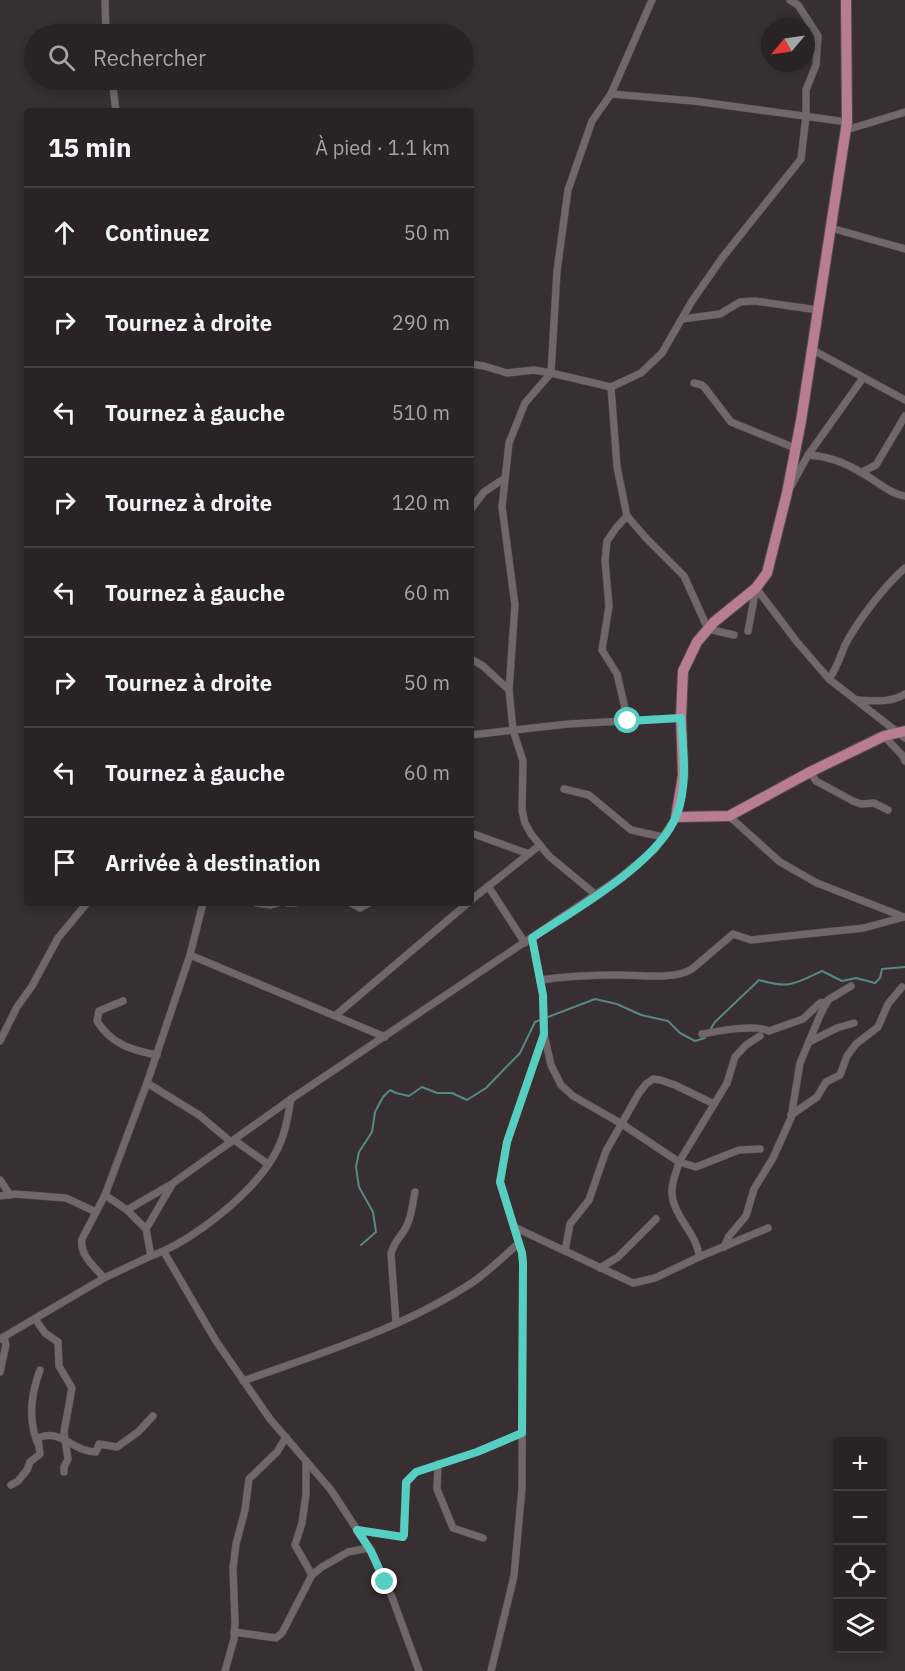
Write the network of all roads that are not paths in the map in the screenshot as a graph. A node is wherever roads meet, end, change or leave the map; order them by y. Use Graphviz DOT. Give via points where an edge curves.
graph roads {
  1 [pos="105,0"];
  2 [pos="652,0"];
  3 [pos="790,0"];
  4 [pos="846,0"];
  5 [pos="106,24"];
  6 [pos="113,90"];
  7 [pos="611,94"];
  8 [pos="116,108"];
  9 [pos="905,112"];
  10 [pos="806,116"];
  11 [pos="846,126"];
  12 [pos="831,228"];
  13 [pos="905,249"];
  14 [pos="818,310"];
  15 [pos="682,320"];
  16 [pos="811,349"];
  17 [pos="474,364"];
  18 [pos="551,373"];
  19 [pos="863,378"];
  20 [pos="694,383"];
  21 [pos="611,387"];
  22 [pos="905,400"];
  23 [pos="905,416"];
  24 [pos="795,448"];
  25 [pos="807,454"];
  26 [pos="862,472"];
  27 [pos="506,478"];
  28 [pos="787,493"];
  29 [pos="905,496"];
  30 [pos="474,504"];
  31 [pos="627,516"];
  32 [pos="905,568"];
  33 [pos="756,588"];
  34 [pos="708,630"];
  35 [pos="748,631"];
  36 [pos="734,635"];
  37 [pos="474,661"];
  38 [pos="829,679"];
  39 [pos="509,690"];
  40 [pos="905,694"];
  41 [pos="856,700"];
  42 [pos="681,718"];
  43 [pos="628,721"];
  44 [pos="513,730"];
  45 [pos="903,734"];
  46 [pos="474,735"];
  47 [pos="884,736"];
  48 [pos="905,761"];
  49 [pos="810,772"];
  50 [pos="564,789"];
  51 [pos="888,810"];
  52 [pos="729,816"];
  53 [pos="676,817"];
  54 [pos="474,834"];
  55 [pos="663,837"];
  56 [pos="540,845"];
  57 [pos="530,854"];
  58 [pos="488,886"];
  59 [pos="596,895"];
  60 [pos="474,898"];
  61 [pos="85,906"];
  62 [pos="202,906"];
  63 [pos="465,906"];
  64 [pos="904,917"];
  65 [pos="532,938"];
  66 [pos="525,943"];
  67 [pos="190,955"];
  68 [pos="540,980"];
  69 [pos="851,986"];
  70 [pos="902,987"];
  71 [pos="123,1001"];
  72 [pos="827,1002"];
  73 [pos="336,1015"];
  74 [pos="854,1023"];
  75 [pos="3,1030"];
  76 [pos="544,1034"];
  77 [pos="702,1034"];
  78 [pos="760,1036"];
  79 [pos="385,1037"];
  80 [pos="0,1041"];
  81 [pos="809,1042"];
  82 [pos="157,1055"];
  83 [pos="147,1083"];
  84 [pos="291,1099"];
  85 [pos="714,1104"];
  86 [pos="791,1115"];
  87 [pos="622,1124"];
  88 [pos="232,1141"];
  89 [pos="760,1149"];
  90 [pos="679,1162"];
  91 [pos="267,1164"];
  92 [pos="0,1180"];
  93 [pos="173,1183"];
  94 [pos="415,1192"];
  95 [pos="10,1195"];
  96 [pos="105,1195"];
  97 [pos="0,1196"];
  98 [pos="127,1210"];
  99 [pos="96,1212"];
  100 [pos="656,1219"];
  101 [pos="514,1227"];
  102 [pos="768,1228"];
  103 [pos="146,1229"];
  104 [pos="519,1244"];
  105 [pos="724,1247"];
  106 [pos="566,1251"];
  107 [pos="164,1252"];
  108 [pos="151,1256"];
  109 [pos="699,1257"];
  110 [pos="600,1268"];
  111 [pos="104,1278"];
  112 [pos="35,1319"];
  113 [pos="396,1323"];
  114 [pos="2,1338"];
  115 [pos="40,1370"];
  116 [pos="0,1372"];
  117 [pos="243,1381"];
  118 [pos="153,1416"];
  119 [pos="522,1433"];
  120 [pos="286,1437"];
  121 [pos="65,1440"];
  122 [pos="38,1444"];
  123 [pos="306,1461"];
  124 [pos="438,1464"];
  125 [pos="64,1472"];
  126 [pos="11,1485"];
  127 [pos="357,1530"];
  128 [pos="483,1538"];
  129 [pos="369,1548"];
  130 [pos="312,1575"];
  131 [pos="234,1632"];
  132 [pos="225,1671"];
  133 [pos="419,1671"];
  134 [pos="491,1671"];
  1 -- 5 [label="street"];
  2 -- 7 [label="street"];
  3 -- 10 [label="street" via="798,5 818,36 816,65 806,90"];
  4 -- 11 [label="main road"];
  6 -- 8 [label="street"];
  7 -- 10 [label="street"];
  7 -- 18 [label="street" via="592,121 568,190 557,271"];
  9 -- 11 [label="street"];
  10 -- 11 [label="street"];
  10 -- 15 [label="street" via="801,159 722,258"];
  11 -- 12 [label="main road"];
  12 -- 13 [label="street"];
  12 -- 14 [label="main road"];
  14 -- 15 [label="street" via="740,302 720,314"];
  14 -- 16 [label="main road"];
  15 -- 21 [label="street" via="655,360 641,373"];
  16 -- 19 [label="street"];
  16 -- 24 [label="main road"];
  17 -- 18 [label="street" via="507,374 534,370"];
  18 -- 21 [label="street"];
  18 -- 27 [label="street" via="525,403 509,443"];
  19 -- 22 [label="street"];
  19 -- 25 [label="street"];
  20 -- 24 [label="street" via="705,388 736,425"];
  21 -- 31 [label="street" via="617,467"];
  23 -- 26 [label="street" via="876,465"];
  24 -- 28 [label="main road"];
  25 -- 26 [label="street"];
  25 -- 28 [label="street"];
  26 -- 29 [label="street"];
  27 -- 30 [label="street" via="484,492"];
  27 -- 39 [label="street" via="502,507 515,605"];
  28 -- 33 [label="main road" via="767,573"];
  31 -- 34 [label="street" via="684,576"];
  31 -- 43 [label="street" via="608,541 604,561 609,606 602,650 616,674"];
  32 -- 38 [label="street" via="856,628"];
  33 -- 34 [label="main road"];
  33 -- 35 [label="street"];
  33 -- 38 [label="street"];
  34 -- 36 [label="street"];
  34 -- 42 [label="main road" via="697,642 683,671"];
  37 -- 39 [label="street"];
  38 -- 41 [label="street"];
  39 -- 44 [label="street"];
  40 -- 41 [label="street" via="897,699"];
  41 -- 45 [label="street"];
  42 -- 43 [label="street"];
  42 -- 53 [label="main road" via="683,775"];
  43 -- 44 [label="street"];
  44 -- 46 [label="street"];
  44 -- 56 [label="street" via="523,761 525,823"];
  45 -- 47 [label="main road"];
  47 -- 48 [label="street"];
  47 -- 49 [label="main road"];
  49 -- 51 [label="street" via="816,781 853,801 874,803"];
  49 -- 52 [label="main road"];
  50 -- 55 [label="street" via="589,795 631,830"];
  52 -- 53 [label="main road"];
  52 -- 64 [label="street" via="780,862 817,883"];
  53 -- 55 [label="street"];
  54 -- 57 [label="street"];
  55 -- 59 [label="street" via="655,849"];
  56 -- 57 [label="street"];
  56 -- 59 [label="street"];
  57 -- 58 [label="street"];
  58 -- 60 [label="street"];
  58 -- 66 [label="street"];
  59 -- 65 [label="street"];
  61 -- 75 [label="street" via="58,938"];
  62 -- 67 [label="street"];
  63 -- 73 [label="street"];
  64 -- 68 [label="street" via="864,928 751,940 733,934 684,972"];
  65 -- 66 [label="street"];
  65 -- 68 [label="street"];
  66 -- 79 [label="street"];
  67 -- 73 [label="street"];
  67 -- 82 [label="street"];
  68 -- 76 [label="street"];
  69 -- 72 [label="street"];
  70 -- 86 [label="street" via="888,1004 878,1027 847,1056 840,1075 826,1082 817,1097"];
  71 -- 82 [label="street" via="99,1011 97,1021 120,1045"];
  72 -- 77 [label="street" via="820,1003 803,1019 769,1031 730,1029"];
  72 -- 81 [label="street"];
  73 -- 79 [label="street"];
  74 -- 81 [label="street"];
  75 -- 80 [label="street"];
  76 -- 87 [label="street" via="551,1065 561,1085"];
  76 -- 101 [label="street" via="507,1142 500,1182"];
  78 -- 85 [label="street" via="735,1057 727,1083"];
  79 -- 84 [label="street"];
  81 -- 86 [label="street" via="800,1063"];
  82 -- 83 [label="street"];
  83 -- 88 [label="street"];
  83 -- 96 [label="street"];
  84 -- 88 [label="street"];
  84 -- 91 [label="street" via="286,1126"];
  85 -- 87 [label="street" via="653,1079 639,1093"];
  85 -- 90 [label="street"];
  86 -- 105 [label="street" via="773,1158 754,1189 746,1216"];
  87 -- 90 [label="street"];
  87 -- 106 [label="street" via="606,1151 589,1200 570,1224"];
  88 -- 91 [label="street"];
  88 -- 93 [label="street"];
  89 -- 90 [label="street" via="739,1150 696,1167"];
  90 -- 109 [label="street" via="671,1187 672,1198 698,1247"];
  91 -- 107 [label="street" via="229,1208"];
  92 -- 95 [label="street"];
  93 -- 98 [label="street"];
  93 -- 103 [label="street"];
  94 -- 113 [label="street" via="411,1218 391,1254"];
  95 -- 97 [label="street"];
  95 -- 99 [label="street" via="66,1198"];
  96 -- 98 [label="street"];
  96 -- 99 [label="street"];
  98 -- 103 [label="street"];
  99 -- 111 [label="street" via="81,1244 85,1256"];
  100 -- 110 [label="street" via="618,1257"];
  101 -- 104 [label="street"];
  101 -- 106 [label="street"];
  102 -- 105 [label="street"];
  103 -- 108 [label="street"];
  104 -- 113 [label="street" via="475,1281"];
  104 -- 119 [label="street" via="523,1263"];
  105 -- 109 [label="street"];
  106 -- 110 [label="street"];
  107 -- 108 [label="street"];
  107 -- 117 [label="street"];
  108 -- 111 [label="street"];
  109 -- 110 [label="street" via="655,1278 633,1283"];
  111 -- 112 [label="street"];
  112 -- 114 [label="street"];
  112 -- 121 [label="street" via="58,1342 59,1366 72,1388"];
  113 -- 117 [label="street"];
  114 -- 116 [label="street" via="6,1345"];
  115 -- 122 [label="street" via="31,1407"];
  117 -- 120 [label="street"];
  118 -- 121 [label="street" via="117,1447 99,1444 96,1452 87,1452"];
  119 -- 124 [label="street"];
  119 -- 134 [label="street" via="522,1488 514,1576"];
  120 -- 123 [label="street"];
  120 -- 131 [label="street" via="277,1452 249,1479 233,1568"];
  121 -- 122 [label="street" via="45,1435 38,1438"];
  121 -- 125 [label="street" via="68,1459"];
  122 -- 126 [label="street" via="40,1454"];
  123 -- 127 [label="street" via="332,1490"];
  123 -- 130 [label="street" via="306,1494 295,1544"];
  124 -- 127 [label="street" via="408,1478 403,1537"];
  124 -- 128 [label="street" via="437,1489 453,1528"];
  127 -- 129 [label="street"];
  129 -- 130 [label="street" via="348,1551"];
  129 -- 133 [label="street"];
  130 -- 131 [label="street" via="279,1636 272,1639"];
  131 -- 132 [label="street"];
}
